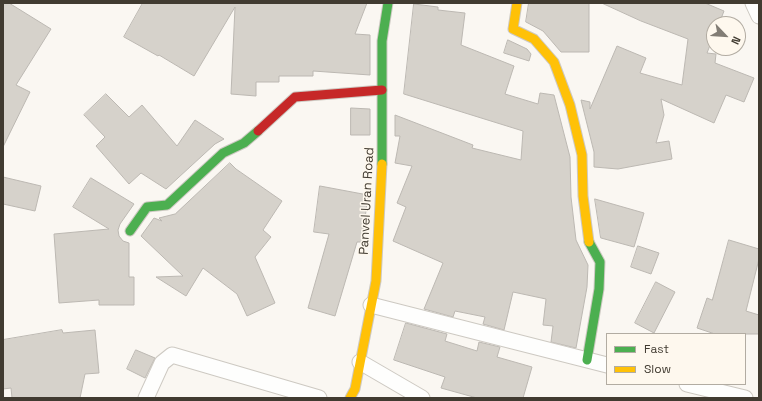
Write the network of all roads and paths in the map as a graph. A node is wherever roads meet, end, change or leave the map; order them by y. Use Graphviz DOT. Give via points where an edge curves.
graph roads {
  1 [pos="388,3"];
  2 [pos="517,3"];
  3 [pos="753,3"];
  4 [pos="759,16"];
  5 [pos="382,90"];
  6 [pos="130,231"];
  7 [pos="371,305"];
  8 [pos="587,360"];
  9 [pos="360,362"];
  10 [pos="606,365"];
  11 [pos="691,385"];
  12 [pos="146,398"];
  13 [pos="319,398"];
  14 [pos="350,398"];
  15 [pos="422,398"];
  16 [pos="745,398"];
  1 -- 5 [label="street, Panvel Uran Road" via="382,41"];
  2 -- 8 [label="street" via="513,29 534,39 554,62 570,105 582,155 588,239 600,262 599,289"];
  3 -- 4 [label="street"];
  5 -- 6 [label="street" via="294,98 244,143 223,154 167,205 147,207"];
  5 -- 7 [label="street, Panvel Uran Road" via="383,148 376,281"];
  7 -- 8 [label="street"];
  7 -- 9 [label="street, Panvel Uran Road"];
  8 -- 10 [label="street"];
  9 -- 14 [label="street, Panvel Uran Road" via="355,389"];
  9 -- 15 [label="street"];
  11 -- 16 [label="street"];
  12 -- 13 [label="street" via="162,363 172,355"];
}
